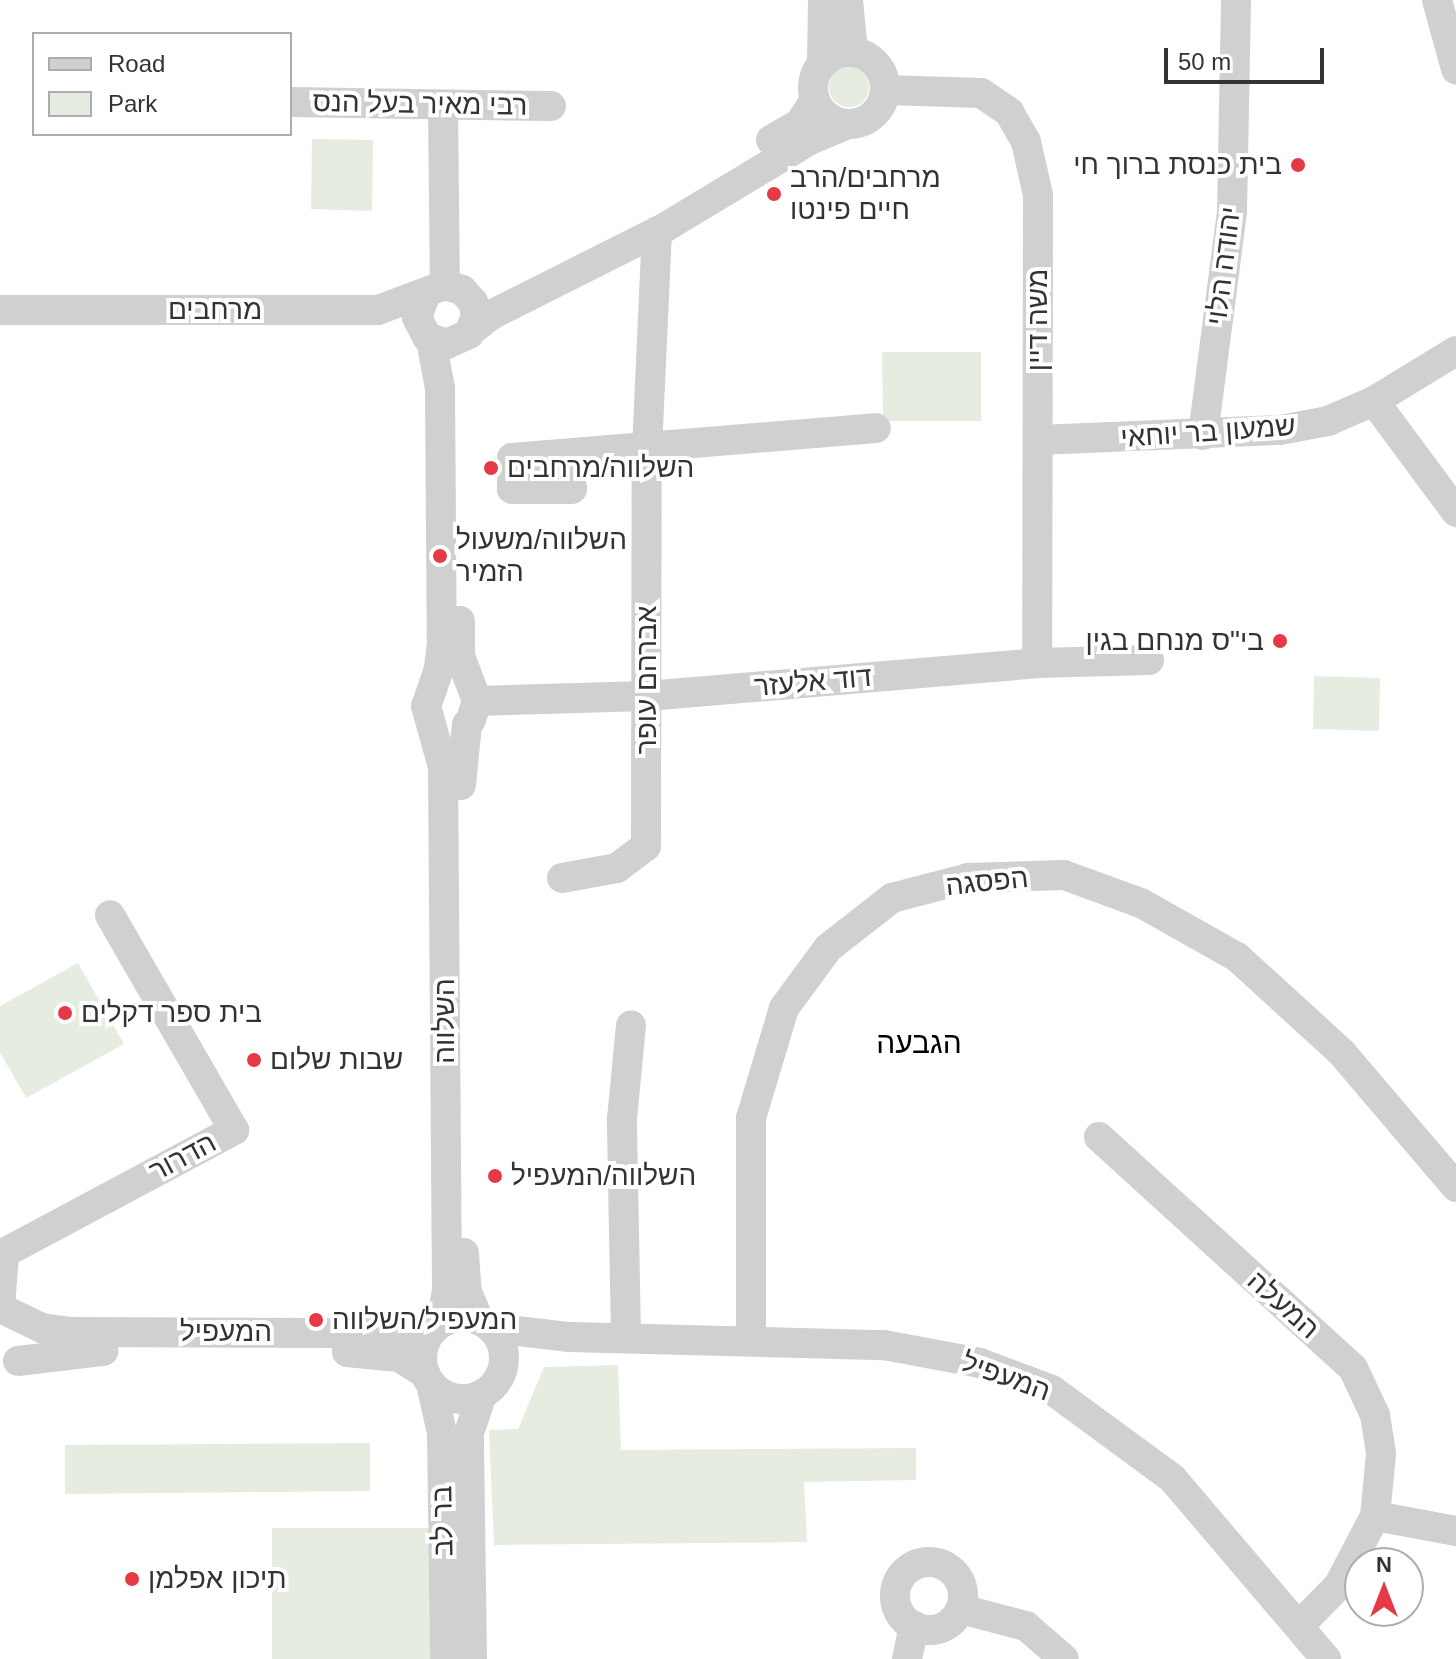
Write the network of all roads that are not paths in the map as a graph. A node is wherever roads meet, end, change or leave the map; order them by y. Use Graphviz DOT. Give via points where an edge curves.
graph roads {
  1 [pos="823,0"];
  2 [pos="848,0"];
  3 [pos="1236,0"];
  4 [pos="1437,0"];
  5 [pos="853,52"];
  6 [pos="822,64"];
  7 [pos="1456,69"];
  8 [pos="886,90"];
  9 [pos="815,100"];
  10 [pos="292,102"];
  11 [pos="443,105"];
  12 [pos="551,106"];
  13 [pos="848,124"];
  14 [pos="657,231"];
  15 [pos="447,292"];
  16 [pos="0,310"];
  17 [pos="0,329"];
  18 [pos="471,332"];
  19 [pos="427,336"];
  20 [pos="1456,351"];
  21 [pos="1374,401"];
  22 [pos="876,428"];
  23 [pos="1203,435"];
  24 [pos="1038,440"];
  25 [pos="647,450"];
  26 [pos="567,454"];
  27 [pos="1456,512"];
  28 [pos="1149,660"];
  29 [pos="1037,663"];
  30 [pos="432,687"];
  31 [pos="647,696"];
  32 [pos="472,704"];
  33 [pos="432,721"];
  34 [pos="562,878"];
  35 [pos="110,915"];
  36 [pos="631,1025"];
  37 [pos="1099,1137"];
  38 [pos="1456,1187"];
  39 [pos="6,1310"];
  40 [pos="485,1324"];
  41 [pos="439,1325"];
  42 [pos="626,1336"];
  43 [pos="577,1337"];
  44 [pos="751,1339"];
  45 [pos="9,1364"];
  46 [pos="428,1378"];
  47 [pos="490,1387"];
  48 [pos="1375,1516"];
  49 [pos="1456,1531"];
  50 [pos="961,1609"];
  51 [pos="914,1626"];
  52 [pos="1299,1626"];
  53 [pos="445,1659"];
  54 [pos="472,1659"];
  55 [pos="907,1659"];
  56 [pos="1064,1659"];
  57 [pos="1326,1659"];
  1 -- 6 [label="street"];
  2 -- 5 [label="street"];
  3 -- 23 [label="street, יהודה הלוי" via="1232,211"];
  4 -- 7 [label="street"];
  5 -- 6 [label="street"];
  5 -- 8 [label="street" via="881,69"];
  6 -- 9 [label="street" via="814,79"];
  8 -- 13 [label="street" via="869,118"];
  8 -- 24 [label="street, משה דיין" via="981,93 1009,112 1026,142 1038,195"];
  9 -- 13 [label="street" via="827,117"];
  9 -- 15 [label="street, מרחבים" via="800,123 654,210 492,292"];
  10 -- 11 [label="street, רבי מאיר בעל הנס"];
  11 -- 12 [label="street, רבי מאיר בעל הנס"];
  11 -- 15 [label="street"];
  13 -- 14 [label="street" via="810,140"];
  14 -- 18 [label="street" via="491,315"];
  14 -- 25 [label="street, אברהם עופר"];
  15 -- 16 [label="street, מרחבים" via="378,310"];
  15 -- 18 [label="street" via="476,316"];
  15 -- 19 [label="street" via="418,309"];
  17 -- 19 [label="street, מרחבים" via="377,328"];
  18 -- 19 [label="street" via="455,343"];
  18 -- 32 [label="street, השלווה" via="457,368 460,656"];
  19 -- 30 [label="street" via="440,388 442,643"];
  20 -- 21 [label="street, שמעון בר יוחאי"];
  21 -- 23 [label="street, שמעון בר יוחאי" via="1316,424"];
  21 -- 27 [label="street"];
  22 -- 25 [label="street"];
  23 -- 24 [label="street, שמעון בר יוחאי"];
  24 -- 29 [label="street, משה דיין"];
  25 -- 26 [label="street"];
  25 -- 31 [label="street, אברהם עופר"];
  28 -- 29 [label="street, דוד אלעזר"];
  29 -- 31 [label="street, דוד אלעזר"];
  30 -- 32 [label="street" via="456,679"];
  30 -- 33 [label="street" via="426,706"];
  31 -- 32 [label="street, דוד אלעזר"];
  31 -- 34 [label="street, אברהם עופר" via="646,846 617,868"];
  32 -- 33 [label="street" via="453,730"];
  32 -- 40 [label="street, השלווה" via="461,767 464,1269 471,1309"];
  33 -- 41 [label="street, השלווה" via="443,767 447,1290"];
  35 -- 39 [label="street, הדרור" via="234,1130 4,1253"];
  36 -- 42 [label="street" via="622,1119"];
  37 -- 48 [label="street, המעלה" via="1353,1368 1375,1415 1381,1454"];
  38 -- 44 [label="street, הפסגה" via="1342,1053 1237,957 1141,903 1064,875 968,878 892,898 828,948 784,1008 751,1118"];
  39 -- 41 [label="street, המעפיל" via="42,1328 71,1332 405,1333"];
  39 -- 45 [label="street" via="29,1343"];
  40 -- 41 [label="street" via="453,1318"];
  40 -- 43 [label="street, המעפיל" via="518,1335"];
  40 -- 47 [label="street" via="503,1347"];
  41 -- 46 [label="street" via="423,1348"];
  42 -- 43 [label="street, המעפיל"];
  42 -- 44 [label="street, המעפיל"];
  43 -- 47 [label="street, המעפיל" via="531,1353"];
  44 -- 52 [label="street, המעפיל" via="884,1345 980,1363 1052,1390 1172,1478"];
  45 -- 46 [label="street, המעפיל" via="73,1351 372,1352 399,1357"];
  46 -- 47 [label="street" via="453,1398"];
  46 -- 53 [label="street, בר לב" via="442,1433"];
  47 -- 54 [label="street, בר לב" via="469,1433"];
  48 -- 49 [label="street"];
  48 -- 52 [label="street, המעלה" via="1339,1585"];
  50 -- 51 [label="street" via="941,1628"];
  50 -- 51 [label="street" via="963,1589 952,1571 933,1562 913,1566 899,1581 896,1602"];
  50 -- 56 [label="street" via="993,1613 1026,1626"];
  51 -- 55 [label="street"];
  52 -- 57 [label="street, המעפיל"];
}
